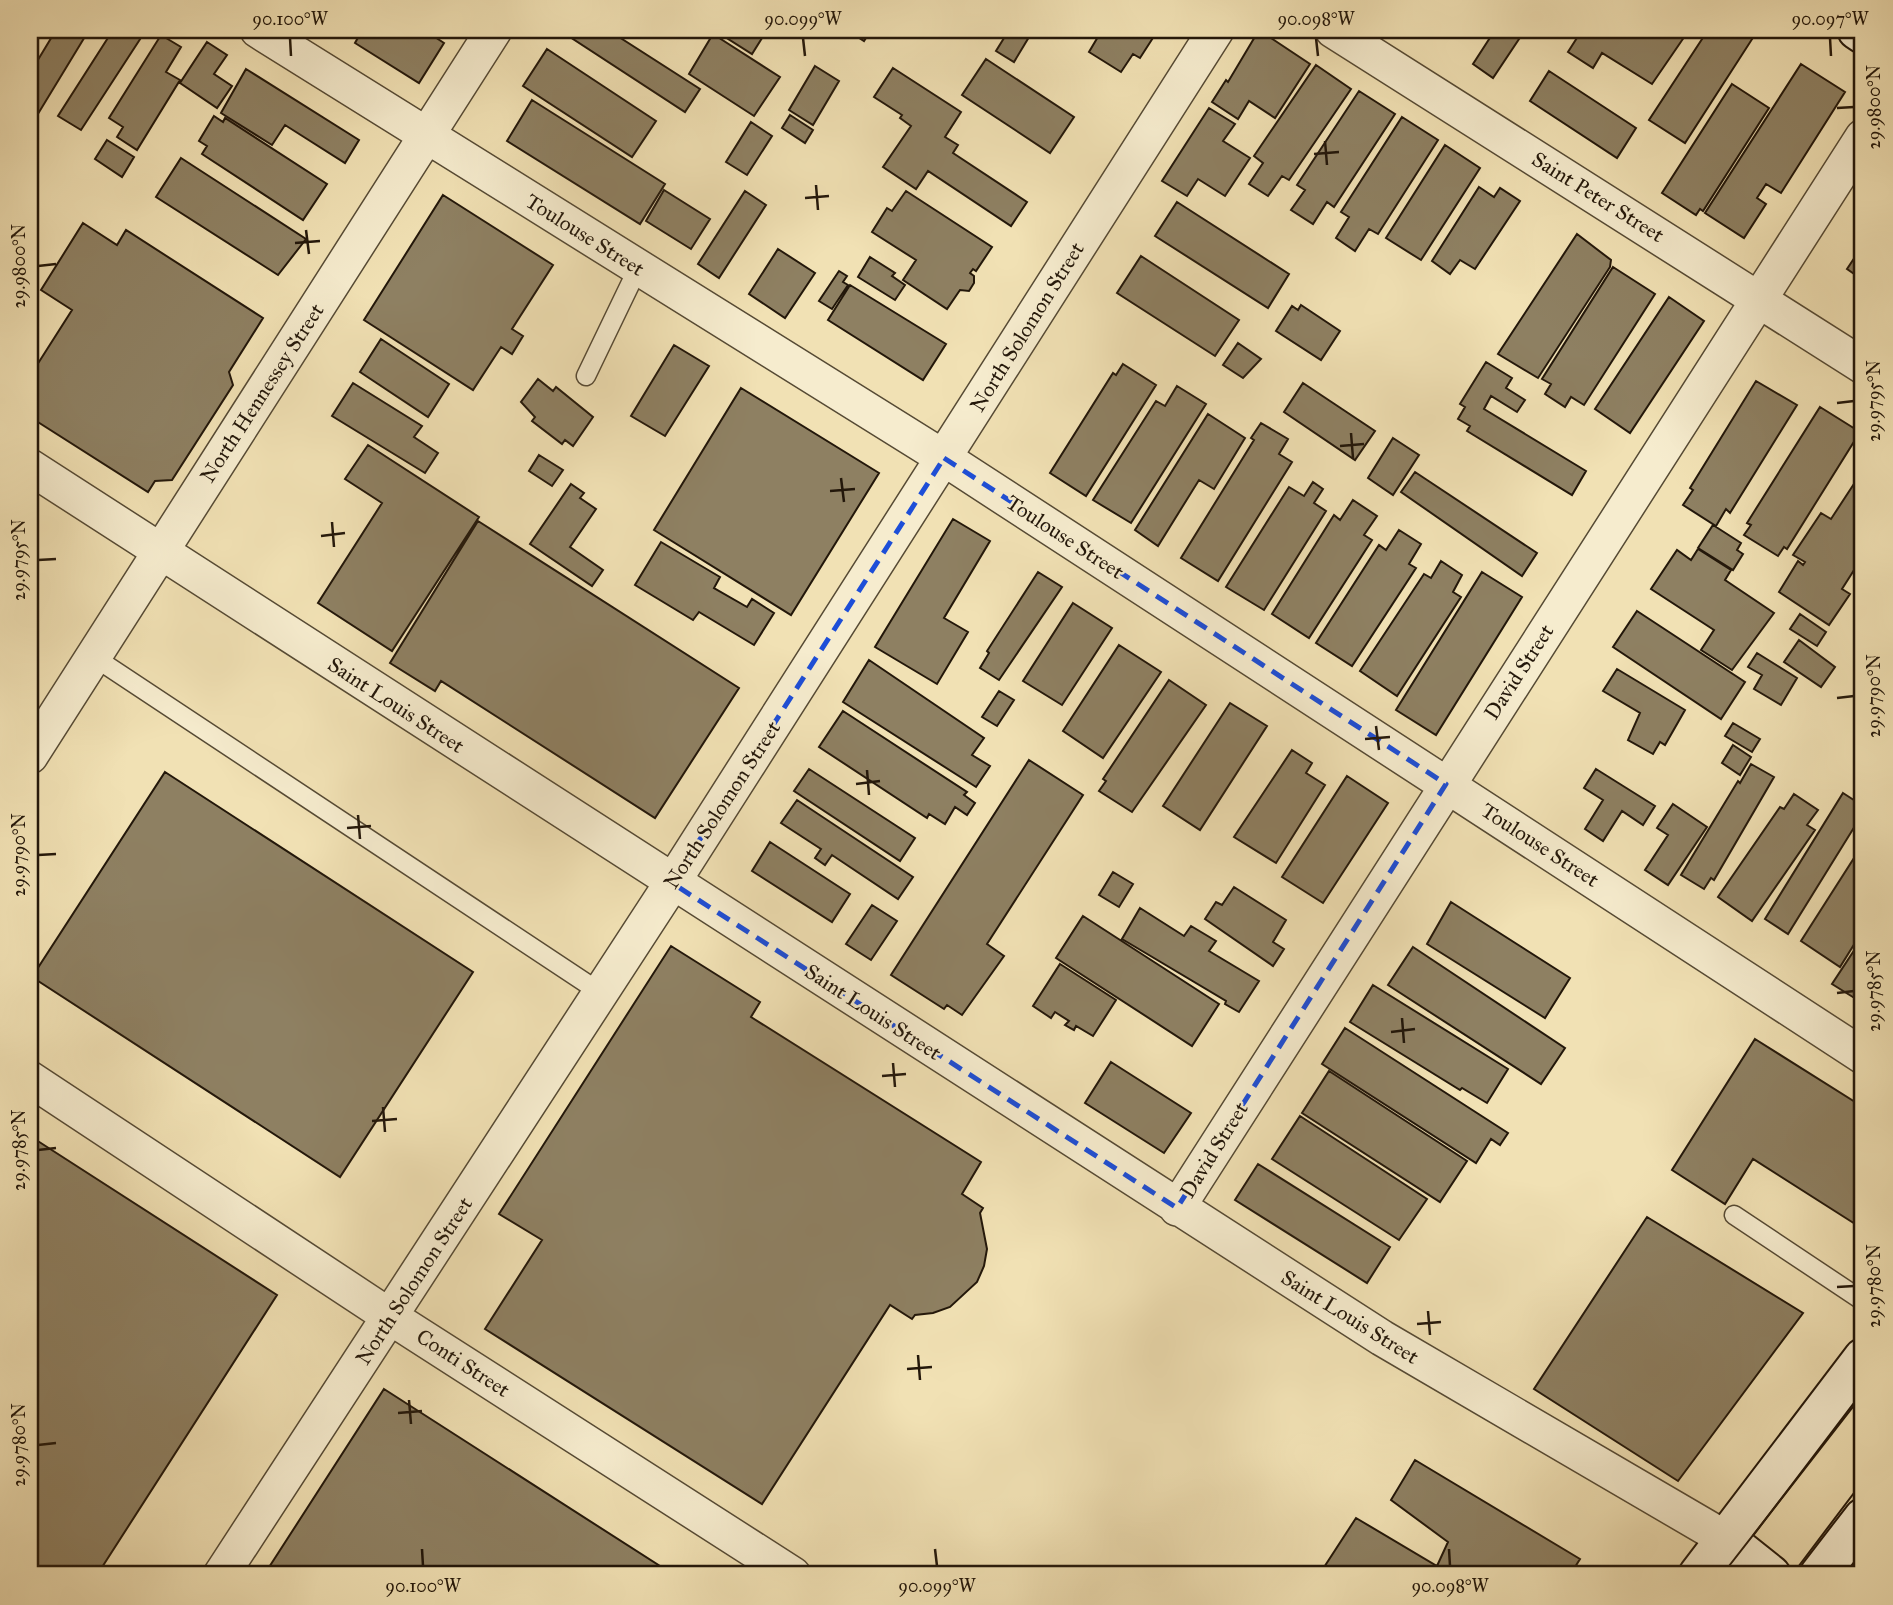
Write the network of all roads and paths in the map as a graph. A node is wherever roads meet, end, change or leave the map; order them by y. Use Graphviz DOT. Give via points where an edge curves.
graph roads {
  1 [pos="258,30"];
  2 [pos="494,30"];
  3 [pos="1216,30"];
  4 [pos="1333,30"];
  5 [pos="1857,30"];
  6 [pos="1863,34"];
  7 [pos="426,137"];
  8 [pos="1863,137"];
  9 [pos="638,268"];
  10 [pos="1758,298"];
  11 [pos="1863,366"];
  12 [pos="586,376"];
  13 [pos="944,458"];
  14 [pos="30,467"];
  15 [pos="160,552"];
  16 [pos="94,657"];
  17 [pos="35,737"];
  18 [pos="1446,784"];
  19 [pos="672,883"];
  20 [pos="601,993"];
  21 [pos="1863,1056"];
  22 [pos="30,1079"];
  23 [pos="1177,1208"];
  24 [pos="1734,1215"];
  25 [pos="1863,1301"];
  26 [pos="392,1318"];
  27 [pos="1863,1357"];
  28 [pos="1863,1518"];
  29 [pos="1726,1539"];
  30 [pos="221,1575"];
  31 [pos="793,1575"];
  32 [pos="1698,1575"];
  33 [pos="1771,1575"];
  34 [pos="1819,1575"];
  1 -- 7 [label="street, Toulouse Street"];
  2 -- 7 [label="street, North Hennessey Street"];
  3 -- 13 [label="street, North Solomon Street"];
  4 -- 10 [label="street, Saint Peter Street"];
  5 -- 6 [label="main road"];
  7 -- 9 [label="street, Toulouse Street"];
  7 -- 15 [label="street, North Hennessey Street"];
  8 -- 10 [label="street, David Street"];
  9 -- 12 [label="lane"];
  9 -- 13 [label="street, Toulouse Street"];
  10 -- 11 [label="street, Saint Peter Street"];
  10 -- 18 [label="street, David Street"];
  13 -- 18 [label="street, Toulouse Street"];
  13 -- 19 [label="street, North Solomon Street"];
  14 -- 15 [label="street, Saint Louis Street"];
  15 -- 16 [label="street, North Hennessey Street"];
  15 -- 19 [label="street, Saint Louis Street"];
  16 -- 17 [label="street, North Hennessey Street"];
  16 -- 20 [label="lane"];
  18 -- 21 [label="street, Toulouse Street"];
  18 -- 23 [label="street, David Street"];
  19 -- 20 [label="street, North Solomon Street"];
  19 -- 23 [label="street, Saint Louis Street"];
  20 -- 26 [label="street, North Solomon Street"];
  22 -- 26 [label="street, Conti Street"];
  23 -- 29 [label="street, Saint Louis Street" via="1433,1369"];
  24 -- 25 [label="lane"];
  26 -- 30 [label="street, North Solomon Street"];
  26 -- 31 [label="street, Conti Street"];
  27 -- 29 [label="main road"];
  28 -- 34 [label="main road"];
  29 -- 32 [label="main road"];
  29 -- 33 [label="main road"];
}
